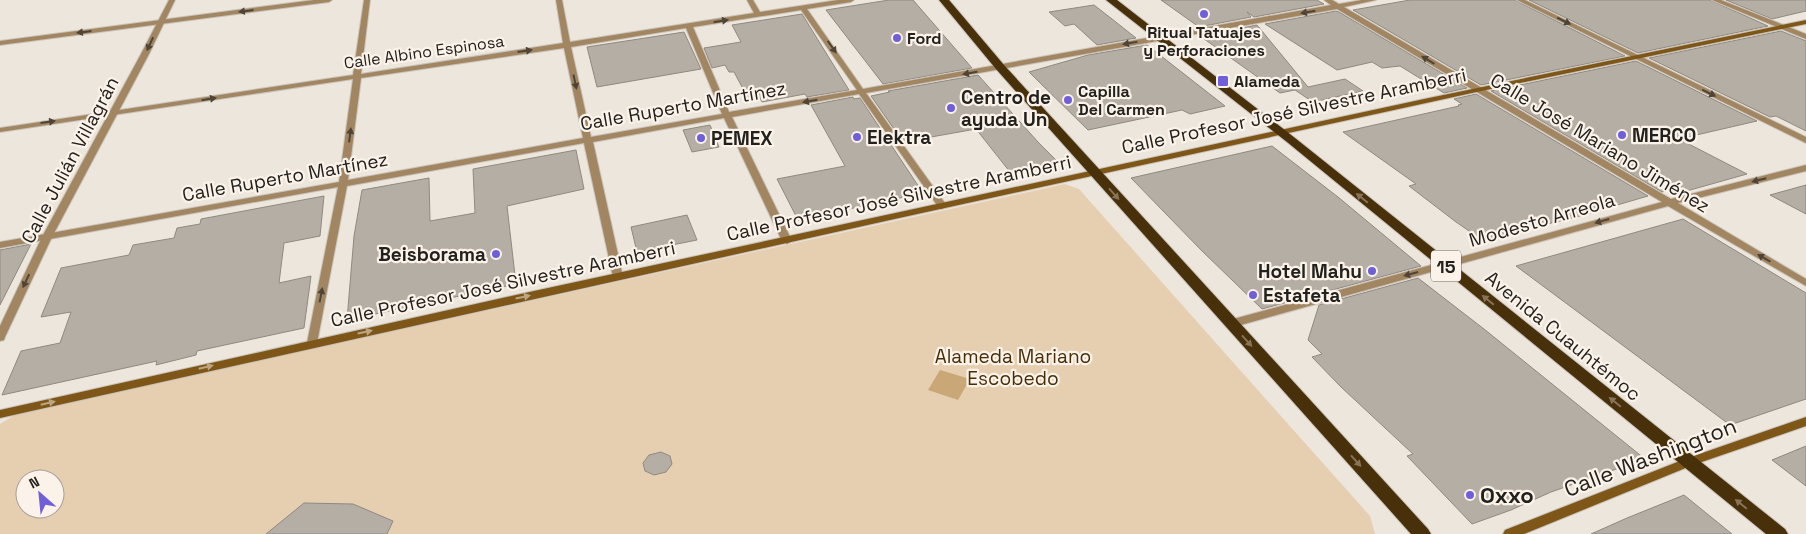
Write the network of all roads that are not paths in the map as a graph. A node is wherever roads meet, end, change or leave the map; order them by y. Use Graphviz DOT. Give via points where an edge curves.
graph roads {
  1 [pos="172,0"];
  2 [pos="328,0"];
  3 [pos="368,0"];
  4 [pos="559,0"];
  5 [pos="750,0"];
  6 [pos="851,0"];
  7 [pos="944,0"];
  8 [pos="1111,0"];
  9 [pos="1327,0"];
  10 [pos="1373,0"];
  11 [pos="1520,0"];
  12 [pos="1715,0"];
  13 [pos="1338,6"];
  14 [pos="803,8"];
  15 [pos="758,15"];
  16 [pos="160,22"];
  17 [pos="1806,22"];
  18 [pos="689,26"];
  19 [pos="1781,27"];
  20 [pos="1806,37"];
  21 [pos="1159,38"];
  22 [pos="0,43"];
  23 [pos="567,45"];
  24 [pos="1638,58"];
  25 [pos="1000,67"];
  26 [pos="357,76"];
  27 [pos="1478,90"];
  28 [pos="862,92"];
  29 [pos="113,114"];
  30 [pos="727,116"];
  31 [pos="0,130"];
  32 [pos="1281,133"];
  33 [pos="1806,140"];
  34 [pos="588,141"];
  35 [pos="1806,168"];
  36 [pos="1094,172"];
  37 [pos="343,184"];
  38 [pos="1668,203"];
  39 [pos="942,206"];
  40 [pos="47,237"];
  41 [pos="787,241"];
  42 [pos="0,245"];
  43 [pos="1445,265"];
  44 [pos="618,277"];
  45 [pos="1806,283"];
  46 [pos="1230,324"];
  47 [pos="0,337"];
  48 [pos="312,343"];
  49 [pos="0,414"];
  50 [pos="1806,421"];
  51 [pos="1689,462"];
  52 [pos="1422,534"];
  53 [pos="1510,534"];
  54 [pos="1779,534"];
  1 -- 16 [label="street, Calle Julián Villagrán"];
  2 -- 16 [label="street, one-way"];
  3 -- 26 [label="street"];
  4 -- 23 [label="street"];
  5 -- 15 [label="street"];
  6 -- 14 [label="street, Calle Albino Espinosa"];
  7 -- 25 [label="highway"];
  8 -- 21 [label="highway, Avenida Cuauhtémoc / 15"];
  9 -- 13 [label="street, Calle José Mariano Jiménez"];
  10 -- 13 [label="street, Calle Ruperto Martínez"];
  11 -- 24 [label="street, one-way"];
  12 -- 19 [label="street"];
  13 -- 21 [label="street, Calle Ruperto Martínez, one-way"];
  27 -- 13 [label="street, Calle José Mariano Jiménez, one-way"];
  14 -- 15 [label="street, Calle Albino Espinosa"];
  14 -- 28 [label="street, one-way"];
  18 -- 15 [label="street, Calle Albino Espinosa, one-way"];
  16 -- 22 [label="street, one-way"];
  16 -- 29 [label="street, Calle Julián Villagrán, one-way"];
  17 -- 19 [label="main road, Calle Profesor José Silvestre Aramberri"];
  18 -- 23 [label="street, Calle Albino Espinosa"];
  18 -- 30 [label="street"];
  19 -- 20 [label="street"];
  19 -- 24 [label="main road, Calle Profesor José Silvestre Aramberri"];
  21 -- 25 [label="street, Calle Ruperto Martínez, one-way"];
  21 -- 32 [label="highway, Avenida Cuauhtémoc / 15"];
  26 -- 23 [label="street, Calle Albino Espinosa, one-way"];
  23 -- 34 [label="street, one-way"];
  24 -- 27 [label="main road, Calle Profesor José Silvestre Aramberri"];
  24 -- 33 [label="street, one-way"];
  25 -- 28 [label="street, Calle Ruperto Martínez, one-way"];
  25 -- 36 [label="highway"];
  29 -- 26 [label="street, Calle Albino Espinosa, one-way"];
  37 -- 26 [label="street, one-way"];
  27 -- 32 [label="main road, Calle Profesor José Silvestre Aramberri"];
  27 -- 38 [label="street, Calle José Mariano Jiménez"];
  28 -- 30 [label="street, Calle Ruperto Martínez, one-way"];
  28 -- 39 [label="street"];
  31 -- 29 [label="street, Calle Albino Espinosa, one-way"];
  29 -- 40 [label="street, Calle Julián Villagrán"];
  30 -- 34 [label="street, Calle Ruperto Martínez"];
  30 -- 41 [label="street"];
  32 -- 36 [label="main road, Calle Profesor José Silvestre Aramberri"];
  43 -- 32 [label="highway, Avenida Cuauhtémoc / 15, one-way"];
  34 -- 37 [label="street, Calle Ruperto Martínez"];
  34 -- 44 [label="street"];
  35 -- 38 [label="street, Modesto Arreola, one-way"];
  36 -- 39 [label="main road, Calle Profesor José Silvestre Aramberri"];
  36 -- 46 [label="highway, one-way"];
  37 -- 40 [label="street, Calle Ruperto Martínez"];
  48 -- 37 [label="street, one-way"];
  38 -- 43 [label="street, Modesto Arreola, one-way"];
  45 -- 38 [label="street, Calle José Mariano Jiménez, one-way"];
  39 -- 41 [label="main road, Calle Profesor José Silvestre Aramberri"];
  40 -- 42 [label="street, Calle Ruperto Martínez"];
  40 -- 47 [label="street, Calle Julián Villagrán, one-way"];
  41 -- 44 [label="main road, Calle Profesor José Silvestre Aramberri"];
  43 -- 46 [label="street, Modesto Arreola, one-way"];
  51 -- 43 [label="highway, Avenida Cuauhtémoc / 15, one-way"];
  48 -- 44 [label="main road, Calle Profesor José Silvestre Aramberri, one-way"];
  46 -- 52 [label="highway, one-way"];
  49 -- 48 [label="main road, Calle Profesor José Silvestre Aramberri, one-way"];
  50 -- 51 [label="main road, Calle Washington"];
  51 -- 53 [label="main road, Calle Washington"];
  54 -- 51 [label="highway, Avenida Cuauhtémoc / 15, one-way"];
}
